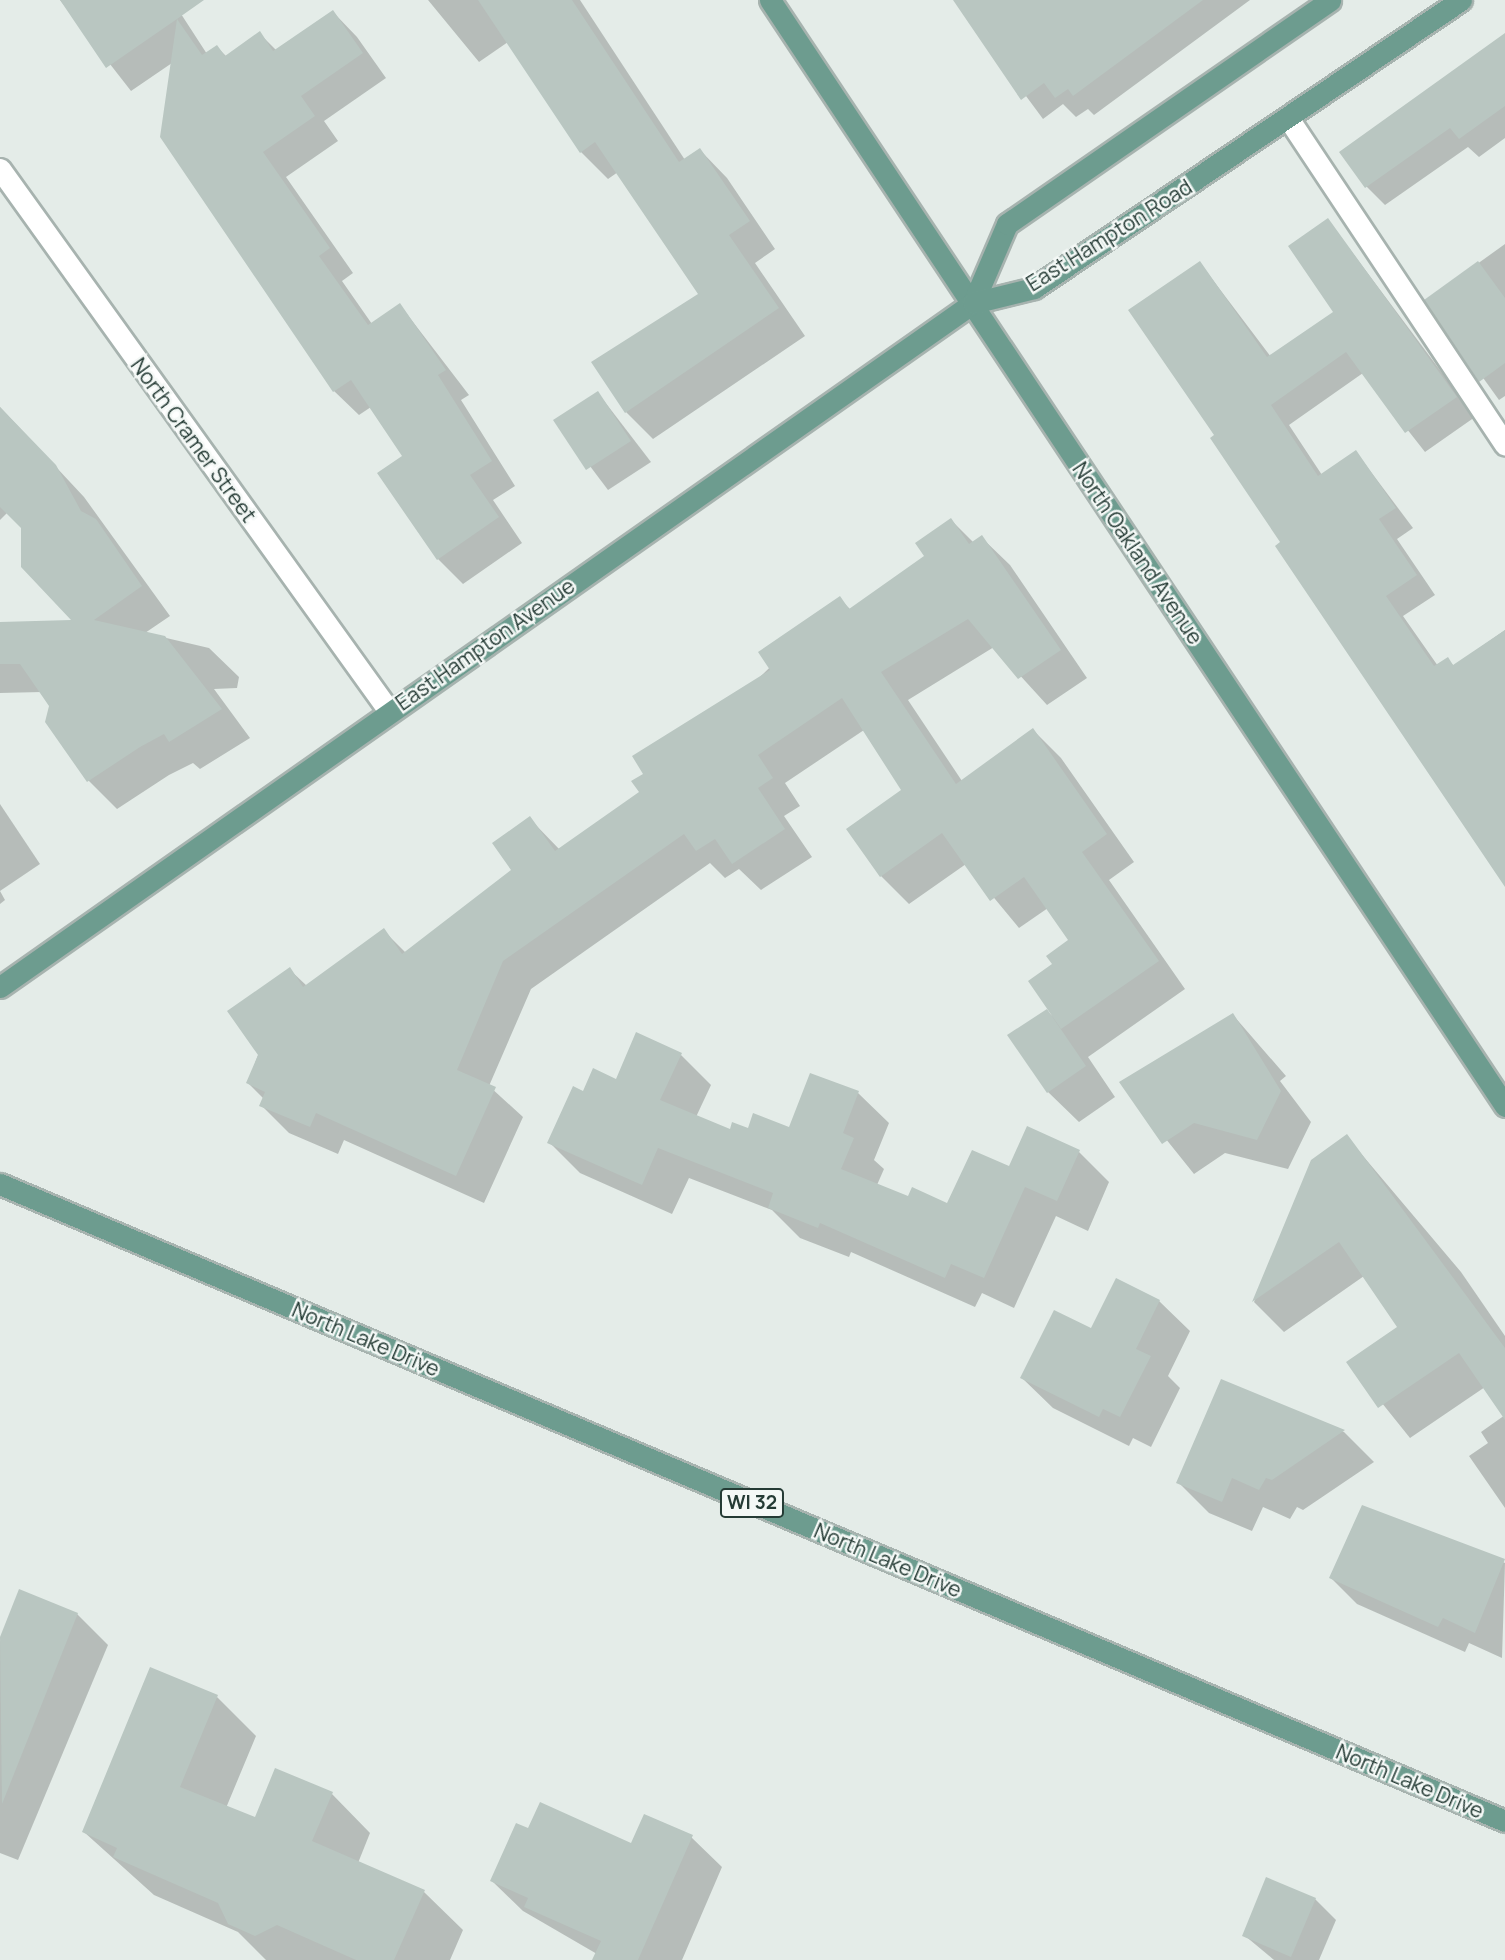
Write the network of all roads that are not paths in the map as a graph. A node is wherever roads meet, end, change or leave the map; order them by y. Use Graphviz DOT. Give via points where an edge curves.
graph roads {
  1 [pos="770,0"];
  2 [pos="1330,0"];
  3 [pos="1461,0"];
  4 [pos="1288,118"];
  5 [pos="0,169"];
  6 [pos="0,202"];
  7 [pos="24,204"];
  8 [pos="973,303"];
  9 [pos="1505,445"];
  10 [pos="389,711"];
  11 [pos="0,987"];
  12 [pos="1505,1106"];
  13 [pos="0,1184"];
  14 [pos="1505,1821"];
  1 -- 8 [label="main road, North Oakland Avenue"];
  2 -- 8 [label="main road" via="1007,224"];
  3 -- 4 [label="main road, East Hampton Road"];
  4 -- 8 [label="main road, East Hampton Road" via="1034,288"];
  4 -- 9 [label="street"];
  5 -- 7 [label="street, North Cramer Street"];
  6 -- 7 [label="street"];
  7 -- 10 [label="street, North Cramer Street"];
  8 -- 10 [label="main road, East Hampton Avenue"];
  8 -- 12 [label="main road, North Oakland Avenue"];
  10 -- 11 [label="main road, East Hampton Avenue"];
  13 -- 14 [label="main road, North Lake Drive / WI 32"];
}
